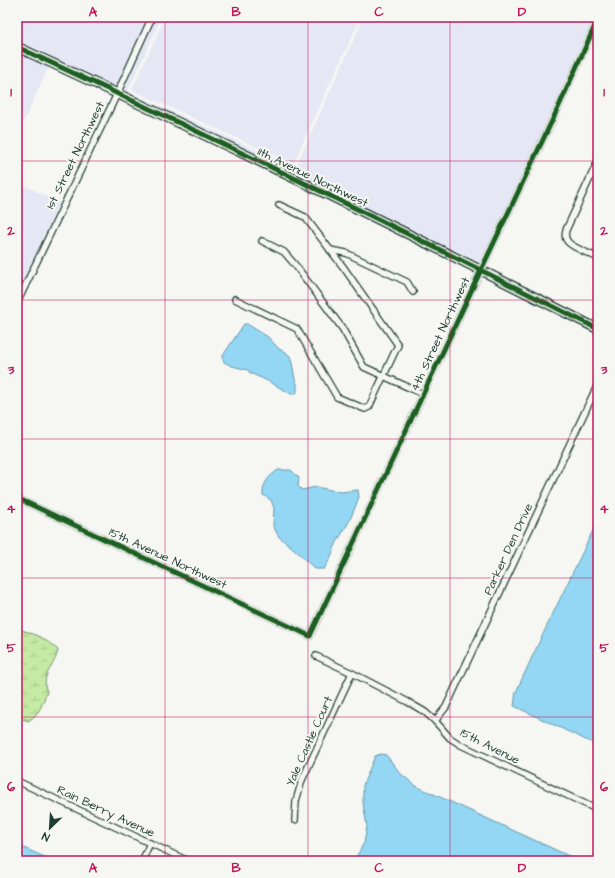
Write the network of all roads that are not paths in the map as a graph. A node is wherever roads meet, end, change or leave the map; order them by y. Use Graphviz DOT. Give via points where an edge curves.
graph roads {
  1 [pos="152,17"];
  2 [pos="598,19"];
  3 [pos="17,47"];
  4 [pos="117,94"];
  5 [pos="598,161"];
  6 [pos="279,205"];
  7 [pos="262,241"];
  8 [pos="330,250"];
  9 [pos="598,258"];
  10 [pos="481,270"];
  11 [pos="413,292"];
  12 [pos="235,299"];
  13 [pos="17,302"];
  14 [pos="598,330"];
  15 [pos="384,376"];
  16 [pos="598,384"];
  17 [pos="422,394"];
  18 [pos="596,396"];
  19 [pos="17,498"];
  20 [pos="310,636"];
  21 [pos="316,656"];
  22 [pos="352,673"];
  23 [pos="435,721"];
  24 [pos="17,781"];
  25 [pos="598,810"];
  26 [pos="295,820"];
  27 [pos="150,843"];
  28 [pos="186,860"];
  29 [pos="142,861"];
  1 -- 4 [label="street, 1st Street Northwest"];
  2 -- 10 [label="street, 4th Street Northwest"];
  3 -- 4 [label="street, 11th Avenue Northwest"];
  4 -- 10 [label="street, 11th Avenue Northwest"];
  4 -- 13 [label="street, 1st Street Northwest"];
  5 -- 9 [label="street" via="565,236 568,242"];
  6 -- 8 [label="street" via="305,217"];
  7 -- 15 [label="street" via="284,252 336,319 364,367"];
  8 -- 11 [label="street" via="346,253 407,282"];
  8 -- 15 [label="street" via="398,345"];
  10 -- 14 [label="street, 11th Avenue Northwest"];
  10 -- 17 [label="street, 4th Street Northwest"];
  12 -- 15 [label="street" via="298,328 337,397 365,409 369,407"];
  15 -- 17 [label="street"];
  16 -- 18 [label="street, Parker Den Drive"];
  17 -- 20 [label="street, 4th Street Northwest"];
  18 -- 23 [label="street, Parker Den Drive" via="446,707"];
  19 -- 20 [label="street, 15th Avenue Northwest"];
  21 -- 22 [label="street, 15th Avenue"];
  22 -- 23 [label="street, 15th Avenue" via="408,702"];
  22 -- 26 [label="street, Yale Castle Court" via="302,780 296,801"];
  23 -- 25 [label="street, 15th Avenue" via="450,738 461,745"];
  24 -- 27 [label="street, Rain Berry Avenue"];
  27 -- 28 [label="street, Rain Berry Avenue"];
  27 -- 29 [label="street"];
}
